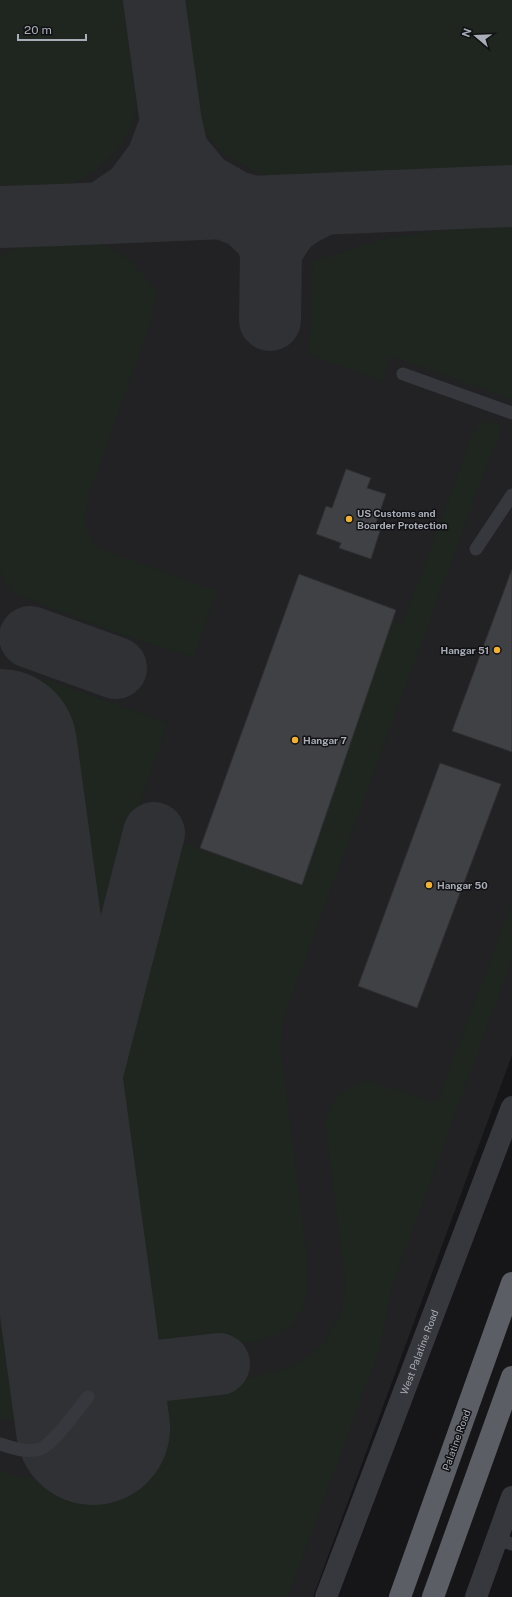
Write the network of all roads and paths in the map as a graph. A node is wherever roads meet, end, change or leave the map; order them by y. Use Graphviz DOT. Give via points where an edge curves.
graph roads {
  1 [pos="403,374"];
  2 [pos="512,413"];
  3 [pos="512,495"];
  4 [pos="476,549"];
  5 [pos="512,1107"];
  6 [pos="512,1282"];
  7 [pos="512,1377"];
  8 [pos="88,1397"];
  9 [pos="0,1444"];
  10 [pos="512,1497"];
  11 [pos="504,1541"];
  12 [pos="326,1597"];
  13 [pos="400,1597"];
  14 [pos="433,1597"];
  15 [pos="476,1597"];
  1 -- 2 [label="lane"];
  3 -- 4 [label="lane"];
  5 -- 12 [label="street, West Palatine Road"];
  6 -- 13 [label="highway, Palatine Road"];
  7 -- 14 [label="highway"];
  8 -- 9 [label="lane" via="50,1443 40,1449 18,1449"];
  10 -- 11 [label="street"];
  11 -- 15 [label="street"];
}
